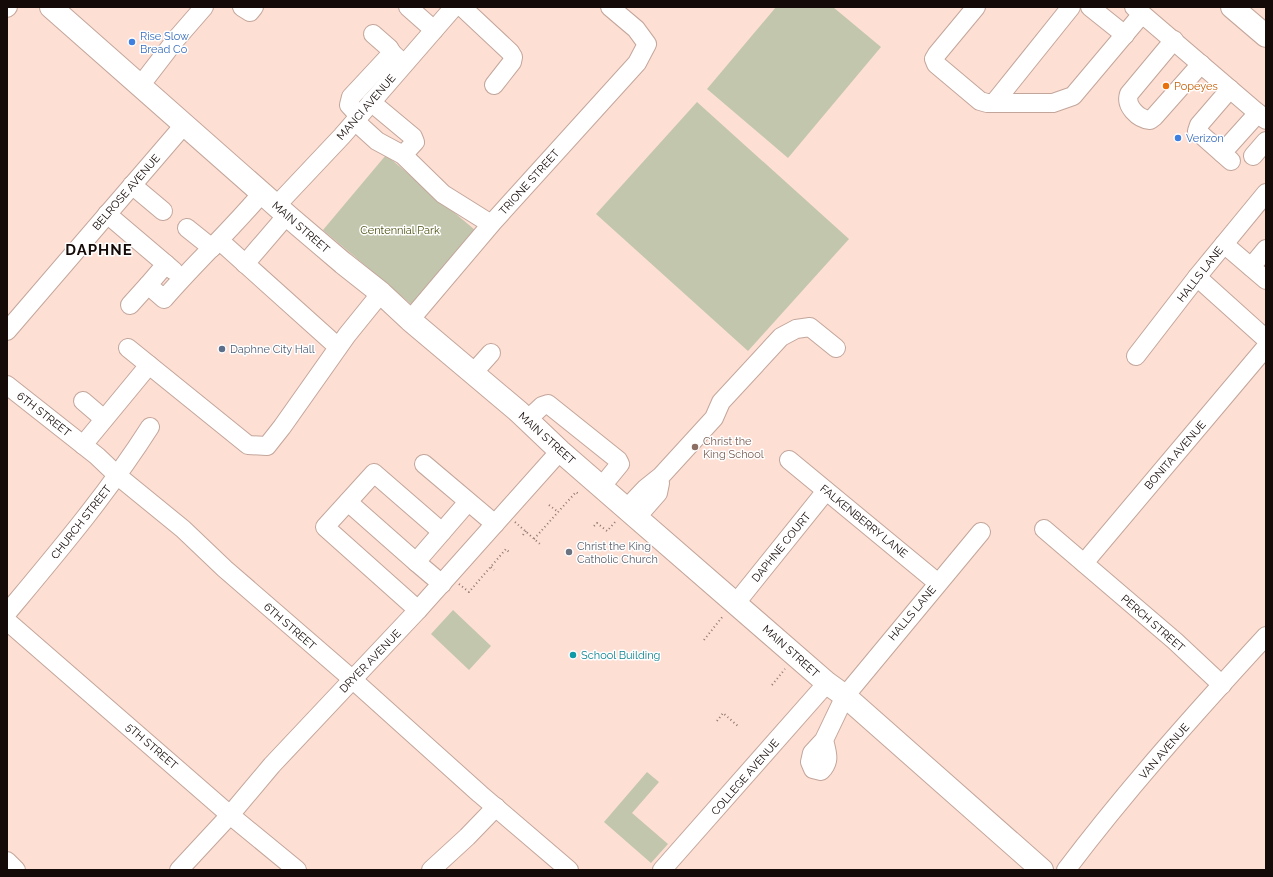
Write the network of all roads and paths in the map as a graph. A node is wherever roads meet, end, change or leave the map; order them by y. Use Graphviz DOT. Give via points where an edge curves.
graph roads {
  1 [pos="51,7"];
  2 [pos="204,7"];
  3 [pos="242,7"];
  4 [pos="254,7"];
  5 [pos="408,7"];
  6 [pos="454,7"];
  7 [pos="462,7"];
  8 [pos="610,7"];
  9 [pos="976,7"];
  10 [pos="1071,7"];
  11 [pos="1090,7"];
  12 [pos="1232,7"];
  13 [pos="1138,11"];
  14 [pos="434,30"];
  15 [pos="373,34"];
  16 [pos="1125,35"];
  17 [pos="1266,36"];
  18 [pos="1174,40"];
  19 [pos="398,59"];
  20 [pos="1201,64"];
  21 [pos="494,84"];
  22 [pos="140,86"];
  23 [pos="1230,89"];
  24 [pos="371,102"];
  25 [pos="994,102"];
  26 [pos="1262,116"];
  27 [pos="357,119"];
  28 [pos="184,126"];
  29 [pos="1266,141"];
  30 [pos="403,155"];
  31 [pos="1253,156"];
  32 [pos="132,185"];
  33 [pos="1266,193"];
  34 [pos="275,204"];
  35 [pos="163,211"];
  36 [pos="107,214"];
  37 [pos="491,224"];
  38 [pos="187,228"];
  39 [pos="1224,244"];
  40 [pos="216,245"];
  41 [pos="1266,249"];
  42 [pos="166,264"];
  43 [pos="245,264"];
  44 [pos="1251,267"];
  45 [pos="1197,277"];
  46 [pos="182,278"];
  47 [pos="1266,280"];
  48 [pos="148,285"];
  49 [pos="381,293"];
  50 [pos="130,305"];
  51 [pos="410,320"];
  52 [pos="7,331"];
  53 [pos="1266,339"];
  54 [pos="338,347"];
  55 [pos="1266,347"];
  56 [pos="128,348"];
  57 [pos="836,348"];
  58 [pos="491,353"];
  59 [pos="1136,356"];
  60 [pos="149,365"];
  61 [pos="473,373"];
  62 [pos="7,385"];
  63 [pos="83,401"];
  64 [pos="104,419"];
  65 [pos="527,420"];
  66 [pos="150,427"];
  67 [pos="83,445"];
  68 [pos="560,451"];
  69 [pos="789,460"];
  70 [pos="424,464"];
  71 [pos="118,476"];
  72 [pos="602,486"];
  73 [pos="826,490"];
  74 [pos="580,495"];
  75 [pos="348,502"];
  76 [pos="467,502"];
  77 [pos="550,504"];
  78 [pos="558,512"];
  79 [pos="632,512"];
  80 [pos="513,521"];
  81 [pos="495,524"];
  82 [pos="594,526"];
  83 [pos="1044,529"];
  84 [pos="526,531"];
  85 [pos="442,532"];
  86 [pos="981,532"];
  87 [pos="523,535"];
  88 [pos="534,539"];
  89 [pos="541,545"];
  90 [pos="510,551"];
  91 [pos="416,562"];
  92 [pos="1084,563"];
  93 [pos="491,567"];
  94 [pos="494,570"];
  95 [pos="446,580"];
  96 [pos="938,583"];
  97 [pos="731,607"];
  98 [pos="418,610"];
  99 [pos="7,614"];
  100 [pos="7,621"];
  101 [pos="1266,636"];
  102 [pos="704,640"];
  103 [pos="788,665"];
  104 [pos="352,679"];
  105 [pos="827,683"];
  106 [pos="772,685"];
  107 [pos="1222,685"];
  108 [pos="845,696"];
  109 [pos="717,721"];
  110 [pos="739,727"];
  111 [pos="824,740"];
  112 [pos="496,807"];
  113 [pos="230,815"];
  114 [pos="7,861"];
  115 [pos="16,870"];
  116 [pos="179,870"];
  117 [pos="297,870"];
  118 [pos="431,870"];
  119 [pos="569,870"];
  120 [pos="662,870"];
  121 [pos="1042,870"];
  122 [pos="1066,870"];
  1 -- 22 [label="main road, MAIN STREET"];
  2 -- 22 [label="street"];
  3 -- 4 [label="street" via="250,12"];
  5 -- 14 [label="street"];
  6 -- 14 [label="street, MANCI AVENUE"];
  7 -- 21 [label="street" via="513,57 512,62"];
  8 -- 37 [label="street, TRIONE STREET" via="636,29 647,44 637,63"];
  9 -- 25 [label="street" via="934,59 936,64 980,101"];
  10 -- 25 [label="street"];
  11 -- 16 [label="street"];
  12 -- 17 [label="main road"];
  13 -- 16 [label="street"];
  13 -- 18 [label="street"];
  14 -- 19 [label="street, MANCI AVENUE"];
  15 -- 19 [label="street"];
  16 -- 25 [label="street" via="1079,90 1067,100 1053,103"];
  18 -- 20 [label="street"];
  18 -- 20 [label="street" via="1129,94 1128,105 1144,120 1154,117"];
  19 -- 24 [label="street, MANCI AVENUE"];
  19 -- 27 [label="street" via="348,102"];
  20 -- 23 [label="street"];
  22 -- 28 [label="main road, MAIN STREET"];
  23 -- 26 [label="street"];
  23 -- 26 [label="street" via="1197,128 1197,131 1227,157"];
  24 -- 27 [label="street, MANCI AVENUE"];
  24 -- 30 [label="street" via="413,137 415,142"];
  27 -- 30 [label="street" via="377,141"];
  27 -- 34 [label="street, MANCI AVENUE"];
  28 -- 32 [label="street, BELROSE AVENUE"];
  28 -- 34 [label="main road, MAIN STREET"];
  29 -- 31 [label="street"];
  30 -- 37 [label="street" via="443,194"];
  32 -- 35 [label="street"];
  32 -- 36 [label="street, BELROSE AVENUE"];
  33 -- 39 [label="street, HALLS LANE"];
  34 -- 40 [label="street"];
  34 -- 43 [label="street"];
  34 -- 49 [label="main road, MAIN STREET"];
  36 -- 42 [label="street"];
  36 -- 52 [label="street, BELROSE AVENUE"];
  37 -- 51 [label="street, TRIONE STREET"];
  38 -- 40 [label="street"];
  39 -- 44 [label="street"];
  39 -- 45 [label="street, HALLS LANE"];
  40 -- 43 [label="street"];
  40 -- 46 [label="street"];
  41 -- 44 [label="street"];
  42 -- 46 [label="street"];
  42 -- 48 [label="street"];
  43 -- 54 [label="street"];
  44 -- 47 [label="street"];
  45 -- 53 [label="street"];
  45 -- 59 [label="street, HALLS LANE"];
  46 -- 48 [label="street" via="164,299"];
  48 -- 50 [label="street"];
  49 -- 51 [label="main road, MAIN STREET"];
  49 -- 54 [label="street"];
  51 -- 61 [label="main road, MAIN STREET"];
  54 -- 60 [label="street" via="266,446 248,445"];
  55 -- 92 [label="street, BONITA AVENUE"];
  56 -- 60 [label="street"];
  57 -- 79 [label="street" via="810,327 796,329 781,337 720,402 714,418 661,476 646,488"];
  58 -- 61 [label="street"];
  60 -- 64 [label="street"];
  61 -- 65 [label="main road, MAIN STREET"];
  62 -- 67 [label="street, 6TH STREET"];
  63 -- 64 [label="street"];
  64 -- 67 [label="street"];
  65 -- 68 [label="main road, MAIN STREET"];
  65 -- 72 [label="street" via="542,406 548,404 618,460 620,464"];
  66 -- 71 [label="street, CHURCH STREET"];
  67 -- 71 [label="street, 6TH STREET"];
  68 -- 72 [label="main road, MAIN STREET"];
  68 -- 81 [label="street, DRYER AVENUE"];
  69 -- 73 [label="street, FALKENBERRY LANE"];
  70 -- 76 [label="street"];
  71 -- 99 [label="street, CHURCH STREET"];
  71 -- 104 [label="street, 6TH STREET" via="183,529 225,569"];
  72 -- 79 [label="main road, MAIN STREET"];
  73 -- 96 [label="street, FALKENBERRY LANE"];
  73 -- 97 [label="street, DAPHNE COURT"];
  74 -- 78 [label="path" via="576,492"];
  75 -- 85 [label="street" via="374,473"];
  75 -- 91 [label="street"];
  75 -- 98 [label="street" via="325,527"];
  76 -- 81 [label="street"];
  76 -- 85 [label="street"];
  77 -- 78 [label="path"];
  78 -- 88 [label="path"];
  79 -- 82 [label="path" via="607,531 597,523"];
  79 -- 97 [label="main road, MAIN STREET"];
  80 -- 84 [label="path"];
  81 -- 95 [label="street, DRYER AVENUE"];
  83 -- 92 [label="street, PERCH STREET"];
  84 -- 87 [label="path"];
  84 -- 88 [label="path"];
  85 -- 91 [label="street"];
  86 -- 96 [label="street, HALLS LANE"];
  88 -- 89 [label="path"];
  90 -- 93 [label="path" via="506,549"];
  91 -- 95 [label="street"];
  92 -- 107 [label="street, PERCH STREET"];
  93 -- 94 [label="path"];
  93 -- 95 [label="path" via="469,592"];
  95 -- 98 [label="street, DRYER AVENUE"];
  96 -- 108 [label="street, HALLS LANE"];
  97 -- 102 [label="path"];
  97 -- 105 [label="main road, MAIN STREET"];
  98 -- 104 [label="street, DRYER AVENUE"];
  100 -- 113 [label="street, 5TH STREET"];
  101 -- 107 [label="street, VAN AVENUE"];
  103 -- 106 [label="path"];
  104 -- 112 [label="street, 6TH STREET"];
  104 -- 113 [label="street, DRYER AVENUE" via="272,765"];
  105 -- 108 [label="main road, MAIN STREET"];
  105 -- 120 [label="street, COLLEGE AVENUE"];
  107 -- 122 [label="street, VAN AVENUE" via="1096,831"];
  108 -- 111 [label="street, HALLS LANE"];
  108 -- 121 [label="main road, MAIN STREET"];
  109 -- 110 [label="path" via="723,713"];
  112 -- 118 [label="street"];
  112 -- 119 [label="street, 6TH STREET"];
  113 -- 116 [label="street, DRYER AVENUE"];
  113 -- 117 [label="street, 5TH STREET"];
  114 -- 115 [label="street"];
}
